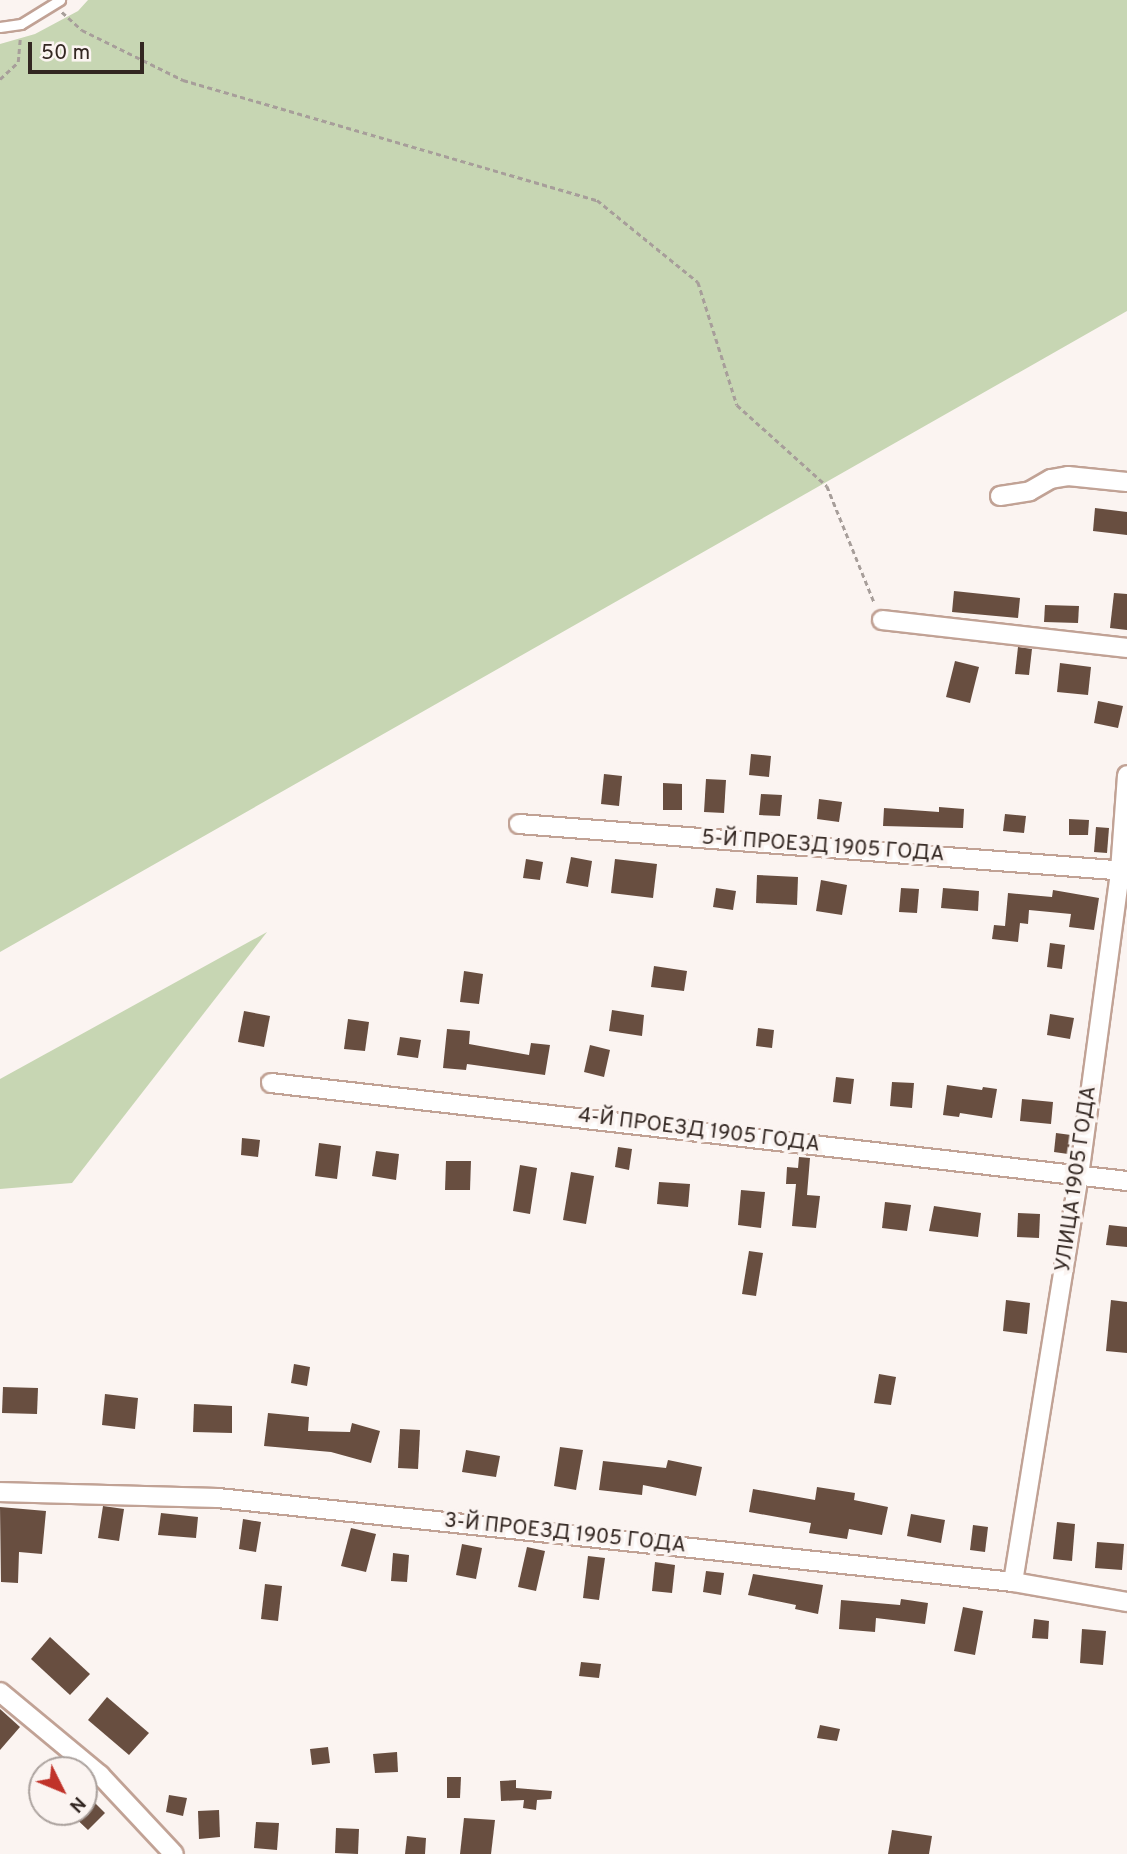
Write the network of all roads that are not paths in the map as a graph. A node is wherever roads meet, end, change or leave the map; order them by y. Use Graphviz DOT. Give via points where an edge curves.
graph roads {
  1 [pos="57,3"];
  2 [pos="0,27"];
  3 [pos="1127,482"];
  4 [pos="1000,496"];
  5 [pos="882,620"];
  6 [pos="1127,648"];
  7 [pos="1127,775"];
  8 [pos="519,824"];
  9 [pos="1123,871"];
  10 [pos="271,1083"];
  11 [pos="1079,1175"];
  12 [pos="1127,1181"];
  13 [pos="0,1492"];
  14 [pos="1013,1582"];
  15 [pos="1127,1602"];
  16 [pos="0,1692"];
  17 [pos="174,1854"];
  1 -- 2 [label="lane" via="21,24"];
  3 -- 4 [label="street" via="1069,477"];
  5 -- 6 [label="street"];
  7 -- 9 [label="street, УЛИЦА 1905 ГОДА"];
  8 -- 9 [label="street, 5-Й ПРОЕЗД 1905 ГОДА"];
  9 -- 11 [label="street, УЛИЦА 1905 ГОДА"];
  10 -- 11 [label="street, 4-Й ПРОЕЗД 1905 ГОДА"];
  11 -- 12 [label="street, 4-Й ПРОЕЗД 1905 ГОДА"];
  11 -- 14 [label="street, УЛИЦА 1905 ГОДА"];
  13 -- 14 [label="street, 3-Й ПРОЕЗД 1905 ГОДА" via="218,1498"];
  14 -- 15 [label="street, 3-Й ПРОЕЗД 1905 ГОДА"];
  16 -- 17 [label="street" via="100,1775"];
}
